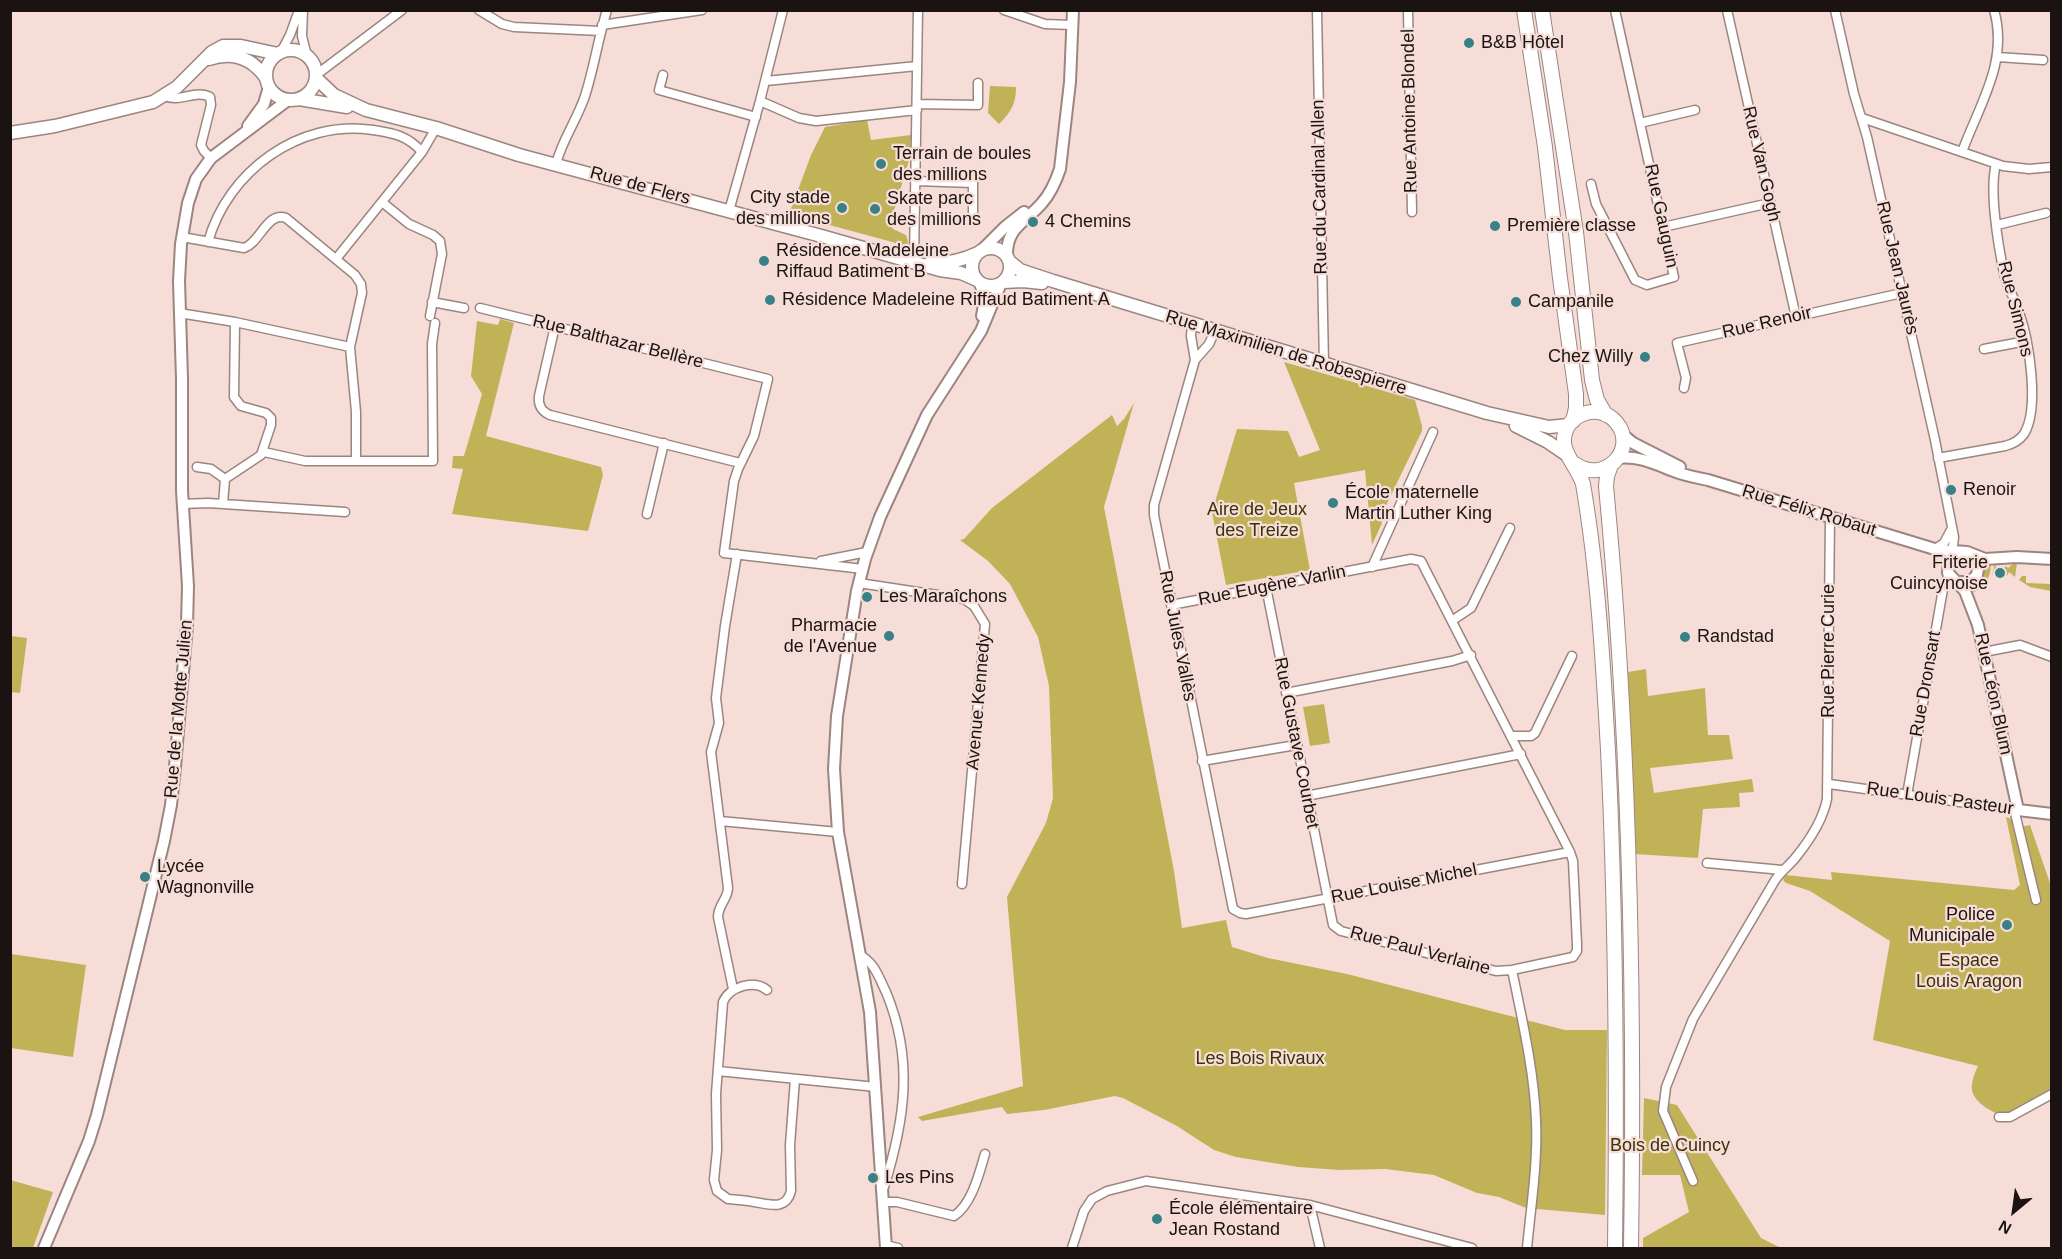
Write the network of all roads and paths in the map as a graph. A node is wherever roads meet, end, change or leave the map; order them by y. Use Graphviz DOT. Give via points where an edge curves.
graph roads {
  1 [pos="301,10"];
  2 [pos="402,10"];
  3 [pos="479,10"];
  4 [pos="607,10"];
  5 [pos="702,10"];
  6 [pos="783,10"];
  7 [pos="918,10"];
  8 [pos="1004,10"];
  9 [pos="1073,10"];
  10 [pos="1317,10"];
  11 [pos="1408,10"];
  12 [pos="1524,10"];
  13 [pos="1542,10"];
  14 [pos="1615,10"];
  15 [pos="1727,10"];
  16 [pos="1835,10"];
  17 [pos="1994,10"];
  18 [pos="1072,25"];
  19 [pos="602,28"];
  20 [pos="279,53"];
  21 [pos="307,56"];
  22 [pos="1997,57"];
  23 [pos="2043,60"];
  24 [pos="203,63"];
  25 [pos="917,66"];
  26 [pos="663,75"];
  27 [pos="316,77"];
  28 [pos="766,81"];
  29 [pos="268,82"];
  30 [pos="978,83"];
  31 [pos="165,96"];
  32 [pos="293,99"];
  33 [pos="760,101"];
  34 [pos="917,107"];
  35 [pos="366,110"];
  36 [pos="1695,110"];
  37 [pos="756,117"];
  38 [pos="1862,118"];
  39 [pos="1640,123"];
  40 [pos="436,128"];
  41 [pos="10,133"];
  42 [pos="240,135"];
  43 [pos="1962,152"];
  44 [pos="422,153"];
  45 [pos="211,158"];
  46 [pos="556,164"];
  47 [pos="1996,164"];
  48 [pos="2052,167"];
  49 [pos="915,181"];
  50 [pos="1591,184"];
  51 [pos="382,202"];
  52 [pos="1770,202"];
  53 [pos="729,211"];
  54 [pos="1412,212"];
  55 [pos="2046,213"];
  56 [pos="973,217"];
  57 [pos="1997,225"];
  58 [pos="1663,227"];
  59 [pos="182,237"];
  60 [pos="208,242"];
  61 [pos="980,251"];
  62 [pos="336,259"];
  63 [pos="1008,259"];
  64 [pos="914,261"];
  65 [pos="978,281"];
  66 [pos="1002,282"];
  67 [pos="1084,291"];
  68 [pos="1902,293"];
  69 [pos="432,302"];
  70 [pos="464,308"];
  71 [pos="480,308"];
  72 [pos="179,313"];
  73 [pos="1796,317"];
  74 [pos="235,322"];
  75 [pos="1192,324"];
  76 [pos="555,326"];
  77 [pos="1215,331"];
  78 [pos="2026,341"];
  79 [pos="350,347"];
  80 [pos="1984,349"];
  81 [pos="968,350"];
  82 [pos="1195,360"];
  83 [pos="1324,364"];
  84 [pos="1684,388"];
  85 [pos="1488,413"];
  86 [pos="1606,415"];
  87 [pos="1571,423"];
  88 [pos="1433,432"];
  89 [pos="1622,434"];
  90 [pos="664,443"];
  91 [pos="264,452"];
  92 [pos="1938,458"];
  93 [pos="1571,459"];
  94 [pos="356,461"];
  95 [pos="1615,462"];
  96 [pos="740,463"];
  97 [pos="197,466"];
  98 [pos="225,479"];
  99 [pos="1708,480"];
  100 [pos="182,504"];
  101 [pos="223,504"];
  102 [pos="345,512"];
  103 [pos="647,514"];
  104 [pos="1830,517"];
  105 [pos="1952,526"];
  106 [pos="1510,528"];
  107 [pos="1909,543"];
  108 [pos="1935,549"];
  109 [pos="867,552"];
  110 [pos="737,554"];
  111 [pos="2052,559"];
  112 [pos="1957,561"];
  113 [pos="812,562"];
  114 [pos="1372,567"];
  115 [pos="863,569"];
  116 [pos="859,583"];
  117 [pos="1266,587"];
  118 [pos="1172,605"];
  119 [pos="1452,620"];
  120 [pos="1984,652"];
  121 [pos="1471,655"];
  122 [pos="1572,656"];
  123 [pos="2052,657"];
  124 [pos="1286,693"];
  125 [pos="1511,736"];
  126 [pos="1296,745"];
  127 [pos="1521,754"];
  128 [pos="1202,761"];
  129 [pos="1828,784"];
  130 [pos="1907,795"];
  131 [pos="1306,796"];
  132 [pos="2016,809"];
  133 [pos="2052,814"];
  134 [pos="720,820"];
  135 [pos="838,832"];
  136 [pos="1570,852"];
  137 [pos="1707,863"];
  138 [pos="1782,870"];
  139 [pos="962,884"];
  140 [pos="1327,898"];
  141 [pos="2036,900"];
  142 [pos="1237,912"];
  143 [pos="860,955"];
  144 [pos="1512,970"];
  145 [pos="733,989"];
  146 [pos="767,990"];
  147 [pos="718,1071"];
  148 [pos="795,1079"];
  149 [pos="876,1087"];
  150 [pos="2052,1094"];
  151 [pos="1999,1117"];
  152 [pos="985,1154"];
  153 [pos="1693,1181"];
  154 [pos="883,1196"];
  155 [pos="1310,1205"];
  156 [pos="886,1247"];
  157 [pos="44,1248"];
  158 [pos="898,1248"];
  159 [pos="1072,1248"];
  160 [pos="1320,1248"];
  161 [pos="1472,1248"];
  162 [pos="1527,1248"];
  163 [pos="1615,1248"];
  164 [pos="1631,1248"];
  1 -- 20 [label="street"];
  1 -- 21 [label="street"];
  2 -- 27 [label="street"];
  3 -- 19 [label="street" via="514,27"];
  4 -- 19 [label="street"];
  5 -- 19 [label="street"];
  6 -- 28 [label="street"];
  7 -- 25 [label="street"];
  8 -- 18 [label="street" via="1040,23"];
  9 -- 18 [label="street"];
  10 -- 83 [label="street, Rue du Cardinal Allen"];
  11 -- 54 [label="street, Rue Antoine Blondel"];
  12 -- 87 [label="highway" via="1576,394"];
  13 -- 86 [label="highway" via="1576,232 1592,380"];
  14 -- 39 [label="street, Rue Gauguin"];
  15 -- 52 [label="street, Rue Van Gogh"];
  16 -- 38 [label="street, Rue Jean Jaurès"];
  17 -- 22 [label="street"];
  18 -- 61 [label="street" via="1051,176 1035,202"];
  18 -- 63 [label="street" via="1060,169 1045,200 1010,235"];
  19 -- 46 [label="street" via="585,97"];
  20 -- 21 [label="main road" via="295,50"];
  20 -- 24 [label="main road" via="228,46 215,50"];
  20 -- 29 [label="main road" via="268,64"];
  21 -- 27 [label="main road"];
  22 -- 23 [label="street"];
  22 -- 43 [label="street" via="1990,86"];
  24 -- 29 [label="main road" via="236,56 253,63"];
  24 -- 31 [label="main road"];
  25 -- 28 [label="street"];
  25 -- 34 [label="street"];
  26 -- 37 [label="street" via="659,90"];
  27 -- 32 [label="main road" via="311,90"];
  27 -- 35 [label="main road, Rue de Flers" via="334,95"];
  28 -- 33 [label="street"];
  29 -- 32 [label="main road" via="276,95"];
  29 -- 42 [label="street, Rue de la Motte Julien" via="259,111"];
  30 -- 34 [label="street" via="978,105"];
  31 -- 41 [label="main road" via="113,113"];
  31 -- 45 [label="street" via="210,97 201,145"];
  32 -- 35 [label="main road, Rue de Flers"];
  32 -- 42 [label="street, Rue de la Motte Julien"];
  33 -- 34 [label="street" via="816,121"];
  33 -- 37 [label="street"];
  34 -- 49 [label="street"];
  35 -- 40 [label="main road, Rue de Flers"];
  36 -- 39 [label="street"];
  37 -- 53 [label="street"];
  38 -- 43 [label="street"];
  38 -- 68 [label="street, Rue Jean Jaurès"];
  39 -- 58 [label="street, Rue Gauguin"];
  40 -- 44 [label="street"];
  40 -- 46 [label="main road, Rue de Flers"];
  42 -- 45 [label="street, Rue de la Motte Julien"];
  43 -- 47 [label="street"];
  44 -- 51 [label="street"];
  44 -- 60 [label="street" via="405,137 369,130 333,131 298,140 268,157 243,178 221,210"];
  45 -- 59 [label="street, Rue de la Motte Julien" via="193,185"];
  46 -- 53 [label="main road, Rue de Flers"];
  47 -- 48 [label="street" via="2022,169"];
  47 -- 57 [label="street, Rue Simons" via="1992,185"];
  49 -- 56 [label="street" via="973,183"];
  49 -- 64 [label="street"];
  50 -- 58 [label="street, Rue Gauguin" via="1596,204 1632,277 1641,284 1674,277"];
  51 -- 62 [label="street"];
  51 -- 69 [label="street" via="409,224 440,241"];
  52 -- 58 [label="street"];
  52 -- 73 [label="street, Rue Van Gogh"];
  53 -- 64 [label="main road, Rue de Flers"];
  55 -- 57 [label="street"];
  57 -- 78 [label="street, Rue Simons" via="2004,276"];
  59 -- 60 [label="street"];
  59 -- 72 [label="street, Rue de la Motte Julien"];
  60 -- 62 [label="street" via="247,248 279,216"];
  61 -- 63 [label="main road" via="996,248"];
  61 -- 64 [label="main road, Rue de Flers" via="962,260"];
  61 -- 65 [label="main road" via="972,268"];
  62 -- 79 [label="street" via="355,275 362,289"];
  63 -- 66 [label="main road" via="1009,272"];
  63 -- 67 [label="main road, Rue Maximilien de Robespierre" via="1020,270"];
  64 -- 65 [label="main road, Rue de Flers"];
  65 -- 66 [label="main road" via="990,286"];
  65 -- 81 [label="street" via="984,308"];
  66 -- 67 [label="main road, Rue Maximilien de Robespierre" via="1031,281"];
  66 -- 81 [label="street"];
  67 -- 75 [label="main road, Rue Maximilien de Robespierre"];
  68 -- 73 [label="street, Rue Renoir"];
  68 -- 92 [label="street, Rue Jean Jaurès"];
  69 -- 70 [label="street"];
  69 -- 94 [label="street" via="433,461"];
  71 -- 76 [label="street, Rue Balthazar Bellère"];
  72 -- 74 [label="street"];
  72 -- 100 [label="street, Rue de la Motte Julien"];
  73 -- 84 [label="street, Rue Renoir" via="1677,343 1686,378"];
  74 -- 79 [label="street"];
  74 -- 91 [label="street" via="234,398 241,406 271,418"];
  75 -- 77 [label="main road, Rue Maximilien de Robespierre"];
  75 -- 82 [label="street, Rue Jules Vallès"];
  76 -- 90 [label="street" via="538,400 543,411"];
  76 -- 96 [label="street, Rue Balthazar Bellère" via="768,379 754,436"];
  77 -- 82 [label="street, Rue Jules Vallès"];
  77 -- 83 [label="main road, Rue Maximilien de Robespierre"];
  78 -- 80 [label="street"];
  78 -- 92 [label="street, Rue Simons" via="2032,402 2024,434 2005,446"];
  79 -- 94 [label="street"];
  81 -- 109 [label="street" via="920,428"];
  82 -- 118 [label="street, Rue Jules Vallès" via="1153,511"];
  83 -- 85 [label="main road, Rue Maximilien de Robespierre"];
  85 -- 87 [label="main road, Rue Maximilien de Robespierre" via="1550,427"];
  85 -- 93 [label="main road, Rue Maximilien de Robespierre" via="1533,434"];
  86 -- 87 [label="highway" via="1590,412"];
  86 -- 89 [label="highway"];
  87 -- 93 [label="highway" via="1564,440"];
  88 -- 114 [label="street, Rue Eugène Varlin"];
  89 -- 95 [label="highway" via="1623,446"];
  89 -- 99 [label="street, Rue Félix Robaut"];
  90 -- 96 [label="street"];
  90 -- 103 [label="street"];
  91 -- 94 [label="street" via="305,461"];
  91 -- 98 [label="street"];
  92 -- 105 [label="street, Rue Jean Jaurès"];
  93 -- 95 [label="highway" via="1583,469 1593,471"];
  93 -- 163 [label="highway" via="1584,489 1599,614 1610,786 1617,1035"];
  95 -- 99 [label="street, Rue Félix Robaut" via="1627,457"];
  95 -- 164 [label="highway" via="1606,486 1619,626 1631,926"];
  96 -- 110 [label="street" via="724,553"];
  97 -- 98 [label="street" via="211,469"];
  98 -- 101 [label="street"];
  99 -- 104 [label="street, Rue Félix Robaut"];
  100 -- 101 [label="street"];
  100 -- 157 [label="street, Rue de la Motte Julien" via="187,625 169,818 97,1115"];
  101 -- 102 [label="street"];
  104 -- 107 [label="street, Rue Félix Robaut"];
  104 -- 129 [label="street, Rue Pierre Curie"];
  105 -- 108 [label="street" via="1944,543"];
  105 -- 112 [label="street, Rue Jean Jaurès"];
  105 -- 112 [label="street, Rue Jean Jaurès" via="1959,542"];
  106 -- 119 [label="street" via="1471,608"];
  107 -- 108 [label="street, Rue Félix Robaut"];
  107 -- 112 [label="street, Rue Félix Robaut"];
  108 -- 112 [label="street, Rue Félix Robaut"];
  109 -- 113 [label="street"];
  109 -- 115 [label="street"];
  110 -- 113 [label="street"];
  110 -- 134 [label="street" via="716,702 719,723 711,752"];
  111 -- 112 [label="street"];
  112 -- 120 [label="street, Rue Léon Blum"];
  112 -- 130 [label="street, Rue Dronsart" via="1943,589"];
  113 -- 115 [label="street"];
  114 -- 117 [label="street, Rue Eugène Varlin"];
  114 -- 119 [label="street, Rue Eugène Varlin" via="1411,559 1421,561"];
  115 -- 116 [label="street"];
  116 -- 135 [label="street" via="836,726"];
  116 -- 139 [label="street, Avenue Kennedy" via="964,599 978,610 985,624"];
  117 -- 118 [label="street, Rue Eugène Varlin"];
  117 -- 124 [label="street, Rue Gustave Courbet"];
  118 -- 128 [label="street, Rue Jules Vallès"];
  119 -- 121 [label="street, Rue Eugène Varlin"];
  120 -- 123 [label="street" via="2020,645"];
  120 -- 132 [label="street, Rue Léon Blum"];
  121 -- 124 [label="street"];
  121 -- 125 [label="street, Rue Eugène Varlin"];
  122 -- 125 [label="street" via="1534,734"];
  124 -- 126 [label="street, Rue Gustave Courbet"];
  125 -- 127 [label="street, Rue Eugène Varlin"];
  126 -- 128 [label="street"];
  126 -- 131 [label="street, Rue Gustave Courbet"];
  127 -- 131 [label="street"];
  127 -- 136 [label="street, Rue Eugène Varlin"];
  128 -- 142 [label="street, Rue Jules Vallès" via="1230,903"];
  129 -- 130 [label="street, Rue Louis Pasteur"];
  129 -- 138 [label="street, Rue Pierre Curie" via="1820,819 1798,855"];
  130 -- 132 [label="street, Rue Louis Pasteur"];
  131 -- 140 [label="street, Rue Gustave Courbet"];
  132 -- 133 [label="street, Rue Louis Pasteur"];
  132 -- 141 [label="street"];
  134 -- 135 [label="street"];
  134 -- 145 [label="street" via="728,891 718,913"];
  135 -- 143 [label="street"];
  136 -- 140 [label="street, Rue Louise Michel"];
  136 -- 144 [label="street, Rue Paul Verlaine" via="1575,954 1564,960"];
  137 -- 138 [label="street"];
  138 -- 153 [label="street, Rue Pierre Curie" via="1697,1011 1666,1087 1663,1111"];
  140 -- 142 [label="street, Rue Louise Michel" via="1246,914"];
  140 -- 144 [label="street, Rue Paul Verlaine" via="1331,922 1341,931 1496,972"];
  143 -- 149 [label="street" via="870,1012"];
  143 -- 154 [label="street" via="874,967 894,1013 904,1065 903,1103"];
  144 -- 162 [label="street" via="1536,1118"];
  145 -- 146 [label="street" via="759,985"];
  145 -- 147 [label="street" via="723,1002"];
  147 -- 148 [label="street"];
  147 -- 148 [label="street" via="715,1188 728,1199 774,1206 784,1203 790,1194"];
  148 -- 149 [label="street"];
  149 -- 154 [label="street"];
  150 -- 151 [label="street" via="2010,1117"];
  152 -- 154 [label="street" via="973,1188 954,1216"];
  154 -- 156 [label="street"];
  155 -- 159 [label="street" via="1142,1181 1092,1199"];
  155 -- 160 [label="street"];
  155 -- 161 [label="street"];
  156 -- 158 [label="street"];
}
